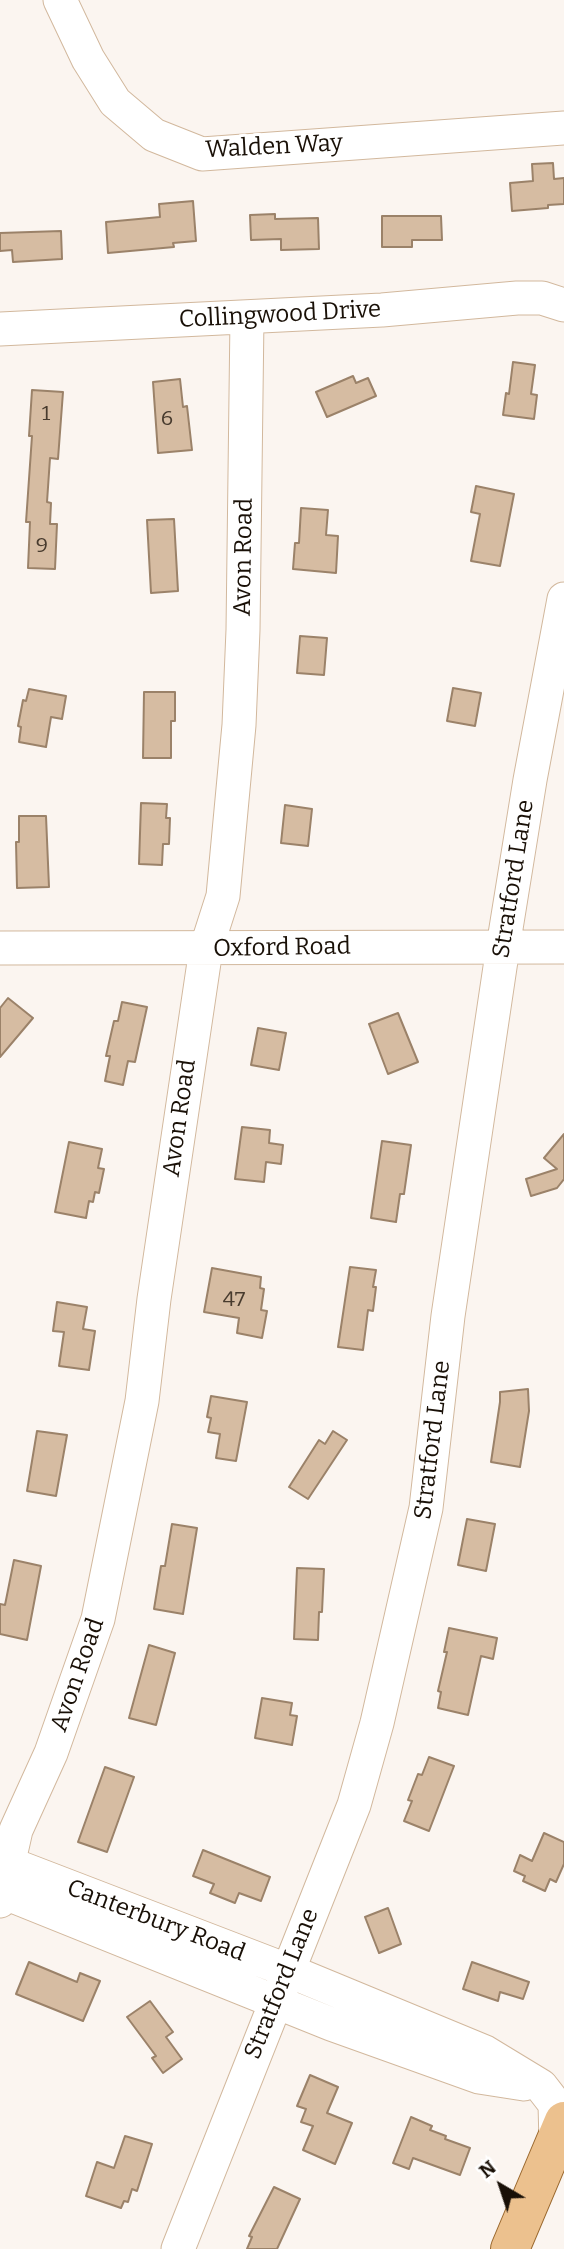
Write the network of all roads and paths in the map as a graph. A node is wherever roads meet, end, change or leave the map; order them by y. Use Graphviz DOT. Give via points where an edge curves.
graph roads {
  1 [pos="60,0"];
  2 [pos="564,128"];
  3 [pos="562,304"];
  4 [pos="247,317"];
  5 [pos="0,330"];
  6 [pos="564,599"];
  7 [pos="503,947"];
  8 [pos="564,947"];
  9 [pos="0,948"];
  10 [pos="206,949"];
  11 [pos="2,1882"];
  12 [pos="289,1971"];
  13 [pos="275,2001"];
  14 [pos="541,2087"];
  15 [pos="561,2138"];
  16 [pos="178,2249"];
  17 [pos="510,2249"];
  1 -- 2 [label="street, Walden Way" via="115,102 154,135 202,154"];
  3 -- 4 [label="street, Collingwood Drive" via="542,298 517,299"];
  4 -- 5 [label="street, Collingwood Drive"];
  4 -- 10 [label="street, Avon Road" via="239,725 223,896"];
  6 -- 7 [label="street, Stratford Lane"];
  7 -- 8 [label="street, Oxford Road"];
  7 -- 10 [label="street, Oxford Road"];
  7 -- 12 [label="street, Stratford Lane" via="448,1316 426,1508 354,1805"];
  9 -- 10 [label="street, Oxford Road"];
  10 -- 11 [label="street, Avon Road" via="142,1401 98,1619 51,1753 16,1830"];
  11 -- 12 [label="street, Canterbury Road"];
  11 -- 13 [label="street, Canterbury Road"];
  12 -- 13 [label="street, Stratford Lane"];
  12 -- 14 [label="street, Canterbury Road" via="485,2052"];
  13 -- 14 [label="street, Canterbury Road" via="479,2077"];
  13 -- 16 [label="street, Stratford Lane"];
  14 -- 15 [label="street" via="555,2104"];
  15 -- 17 [label="main road"];
}
